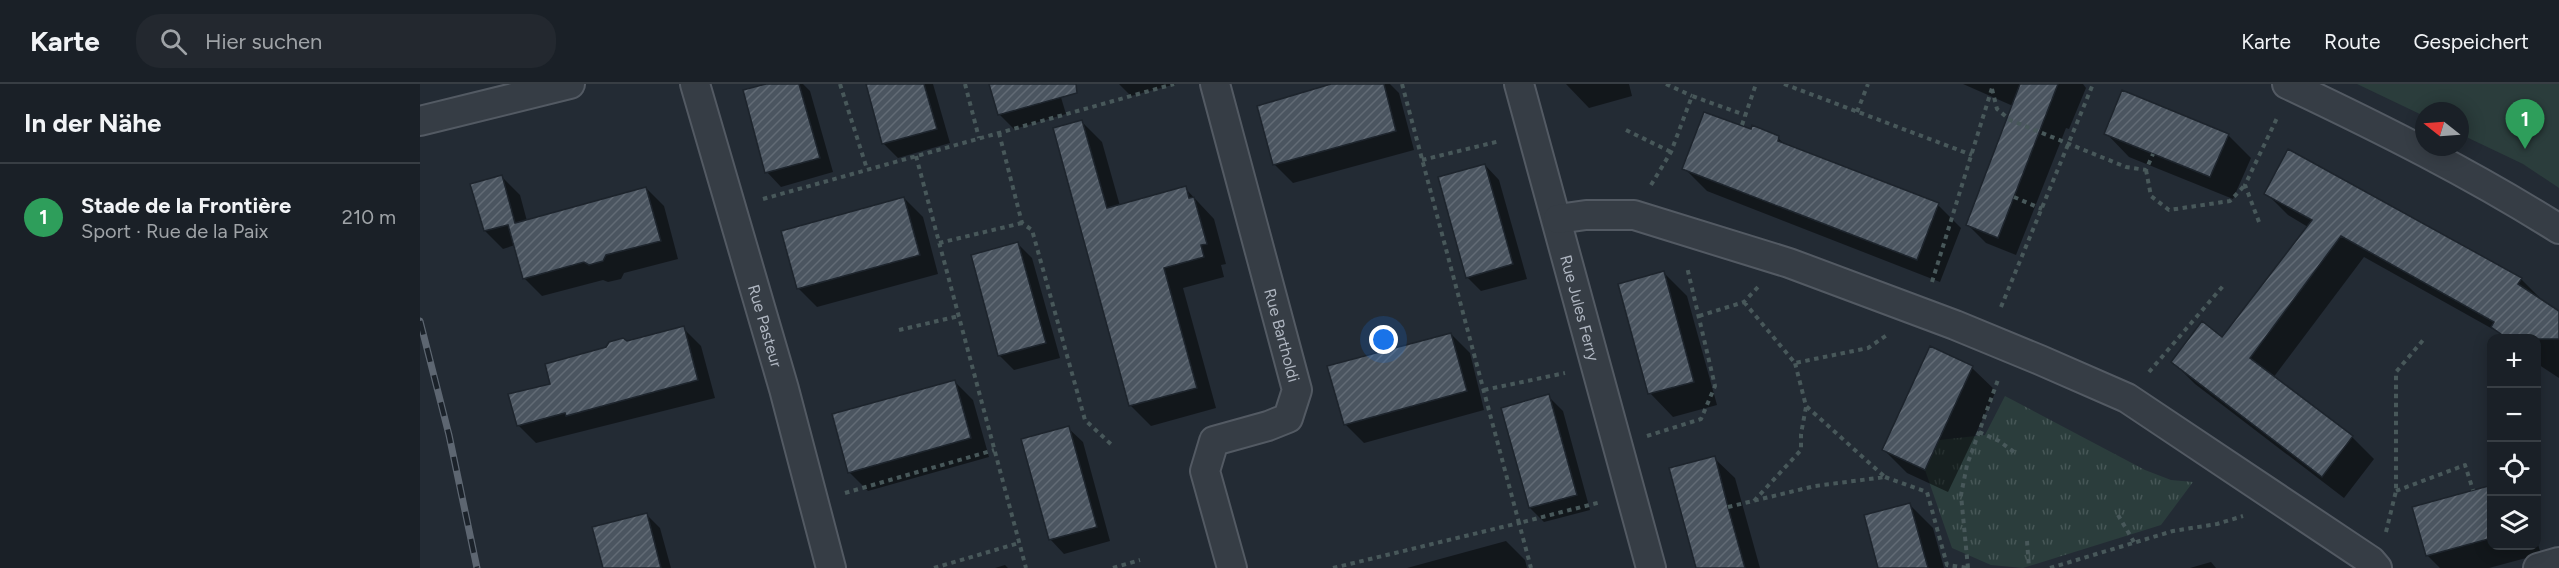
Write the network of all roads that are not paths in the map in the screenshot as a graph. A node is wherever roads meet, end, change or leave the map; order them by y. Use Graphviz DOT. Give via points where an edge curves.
graph roads {
  1 [pos="570,84"];
  2 [pos="695,84"];
  3 [pos="1215,84"];
  4 [pos="1520,84"];
  5 [pos="2290,85"];
  6 [pos="420,121"];
  7 [pos="1557,219"];
  8 [pos="2559,229"];
  9 [pos="2559,562"];
  10 [pos="831,568"];
  11 [pos="1232,568"];
  12 [pos="1651,568"];
  13 [pos="2377,568"];
  14 [pos="2538,568"];
  1 -- 6 [label="street"];
  2 -- 10 [label="street, Rue Pasteur"];
  3 -- 11 [label="street, Rue Bartholdi" via="1297,390 1288,418 1214,441 1205,471"];
  4 -- 7 [label="street, Rue Jules Ferry"];
  5 -- 8 [label="street" via="2372,123 2504,194"];
  7 -- 12 [label="street, Rue Jules Ferry"];
  7 -- 13 [label="street" via="1634,215 1781,260 1999,343 2127,398"];
  9 -- 14 [label="street"];
}
